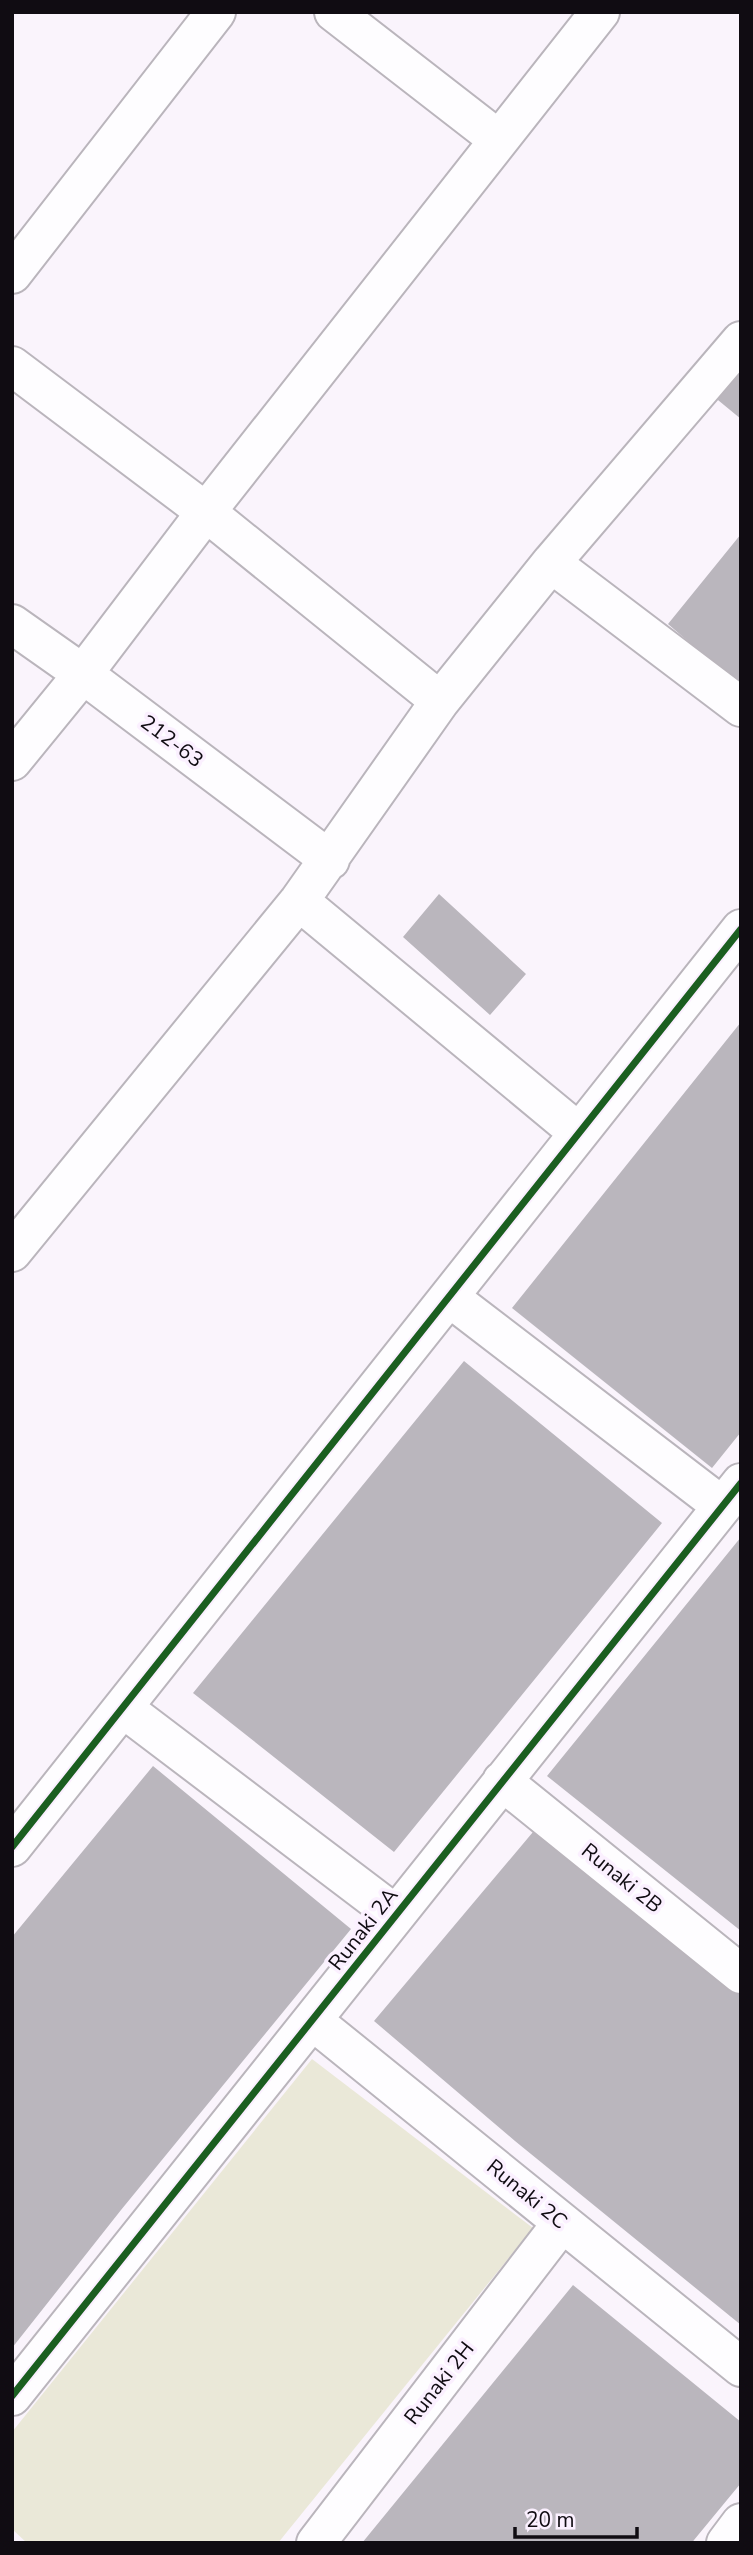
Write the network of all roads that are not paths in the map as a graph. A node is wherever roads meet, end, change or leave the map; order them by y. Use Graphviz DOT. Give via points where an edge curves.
graph roads {
  1 [pos="216,12"];
  2 [pos="334,12"];
  3 [pos="600,12"];
  4 [pos="499,140"];
  5 [pos="12,274"];
  6 [pos="741,341"];
  7 [pos="12,366"];
  8 [pos="206,512"];
  9 [pos="551,563"];
  10 [pos="12,624"];
  11 [pos="83,674"];
  12 [pos="440,701"];
  13 [pos="741,707"];
  14 [pos="12,761"];
  15 [pos="330,860"];
  16 [pos="299,901"];
  17 [pos="741,929"];
  18 [pos="579,1133"];
  19 [pos="12,1252"];
  20 [pos="449,1297"];
  21 [pos="731,1495"];
  22 [pos="123,1708"];
  23 [pos="502,1781"];
  24 [pos="12,1847"];
  25 [pos="396,1914"];
  26 [pos="741,1974"];
  27 [pos="313,2021"];
  28 [pos="562,2223"];
  29 [pos="741,2367"];
  30 [pos="12,2396"];
  31 [pos="741,2523"];
  32 [pos="316,2543"];
  33 [pos="726,2543"];
  1 -- 5 [label="street"];
  2 -- 4 [label="street"];
  3 -- 4 [label="street"];
  4 -- 8 [label="street"];
  6 -- 9 [label="street"];
  7 -- 8 [label="street"];
  8 -- 11 [label="street"];
  8 -- 12 [label="street"];
  9 -- 12 [label="street"];
  9 -- 13 [label="street"];
  10 -- 11 [label="street, 212-63"];
  11 -- 14 [label="street"];
  11 -- 15 [label="street, 212-63"];
  12 -- 15 [label="street"];
  15 -- 16 [label="street"];
  16 -- 18 [label="street"];
  16 -- 19 [label="street"];
  17 -- 18 [label="street"];
  18 -- 20 [label="street"];
  20 -- 21 [label="street"];
  20 -- 22 [label="street"];
  21 -- 23 [label="street, Runaki 2A"];
  22 -- 24 [label="street"];
  22 -- 25 [label="street"];
  23 -- 25 [label="street, Runaki 2A"];
  23 -- 26 [label="street, Runaki 2B"];
  25 -- 27 [label="street, Runaki 2A"];
  27 -- 28 [label="street, Runaki 2C"];
  27 -- 30 [label="street, Runaki 2A"];
  28 -- 29 [label="street, Runaki 2C"];
  28 -- 32 [label="street, Runaki 2H"];
  31 -- 33 [label="street"];
}
